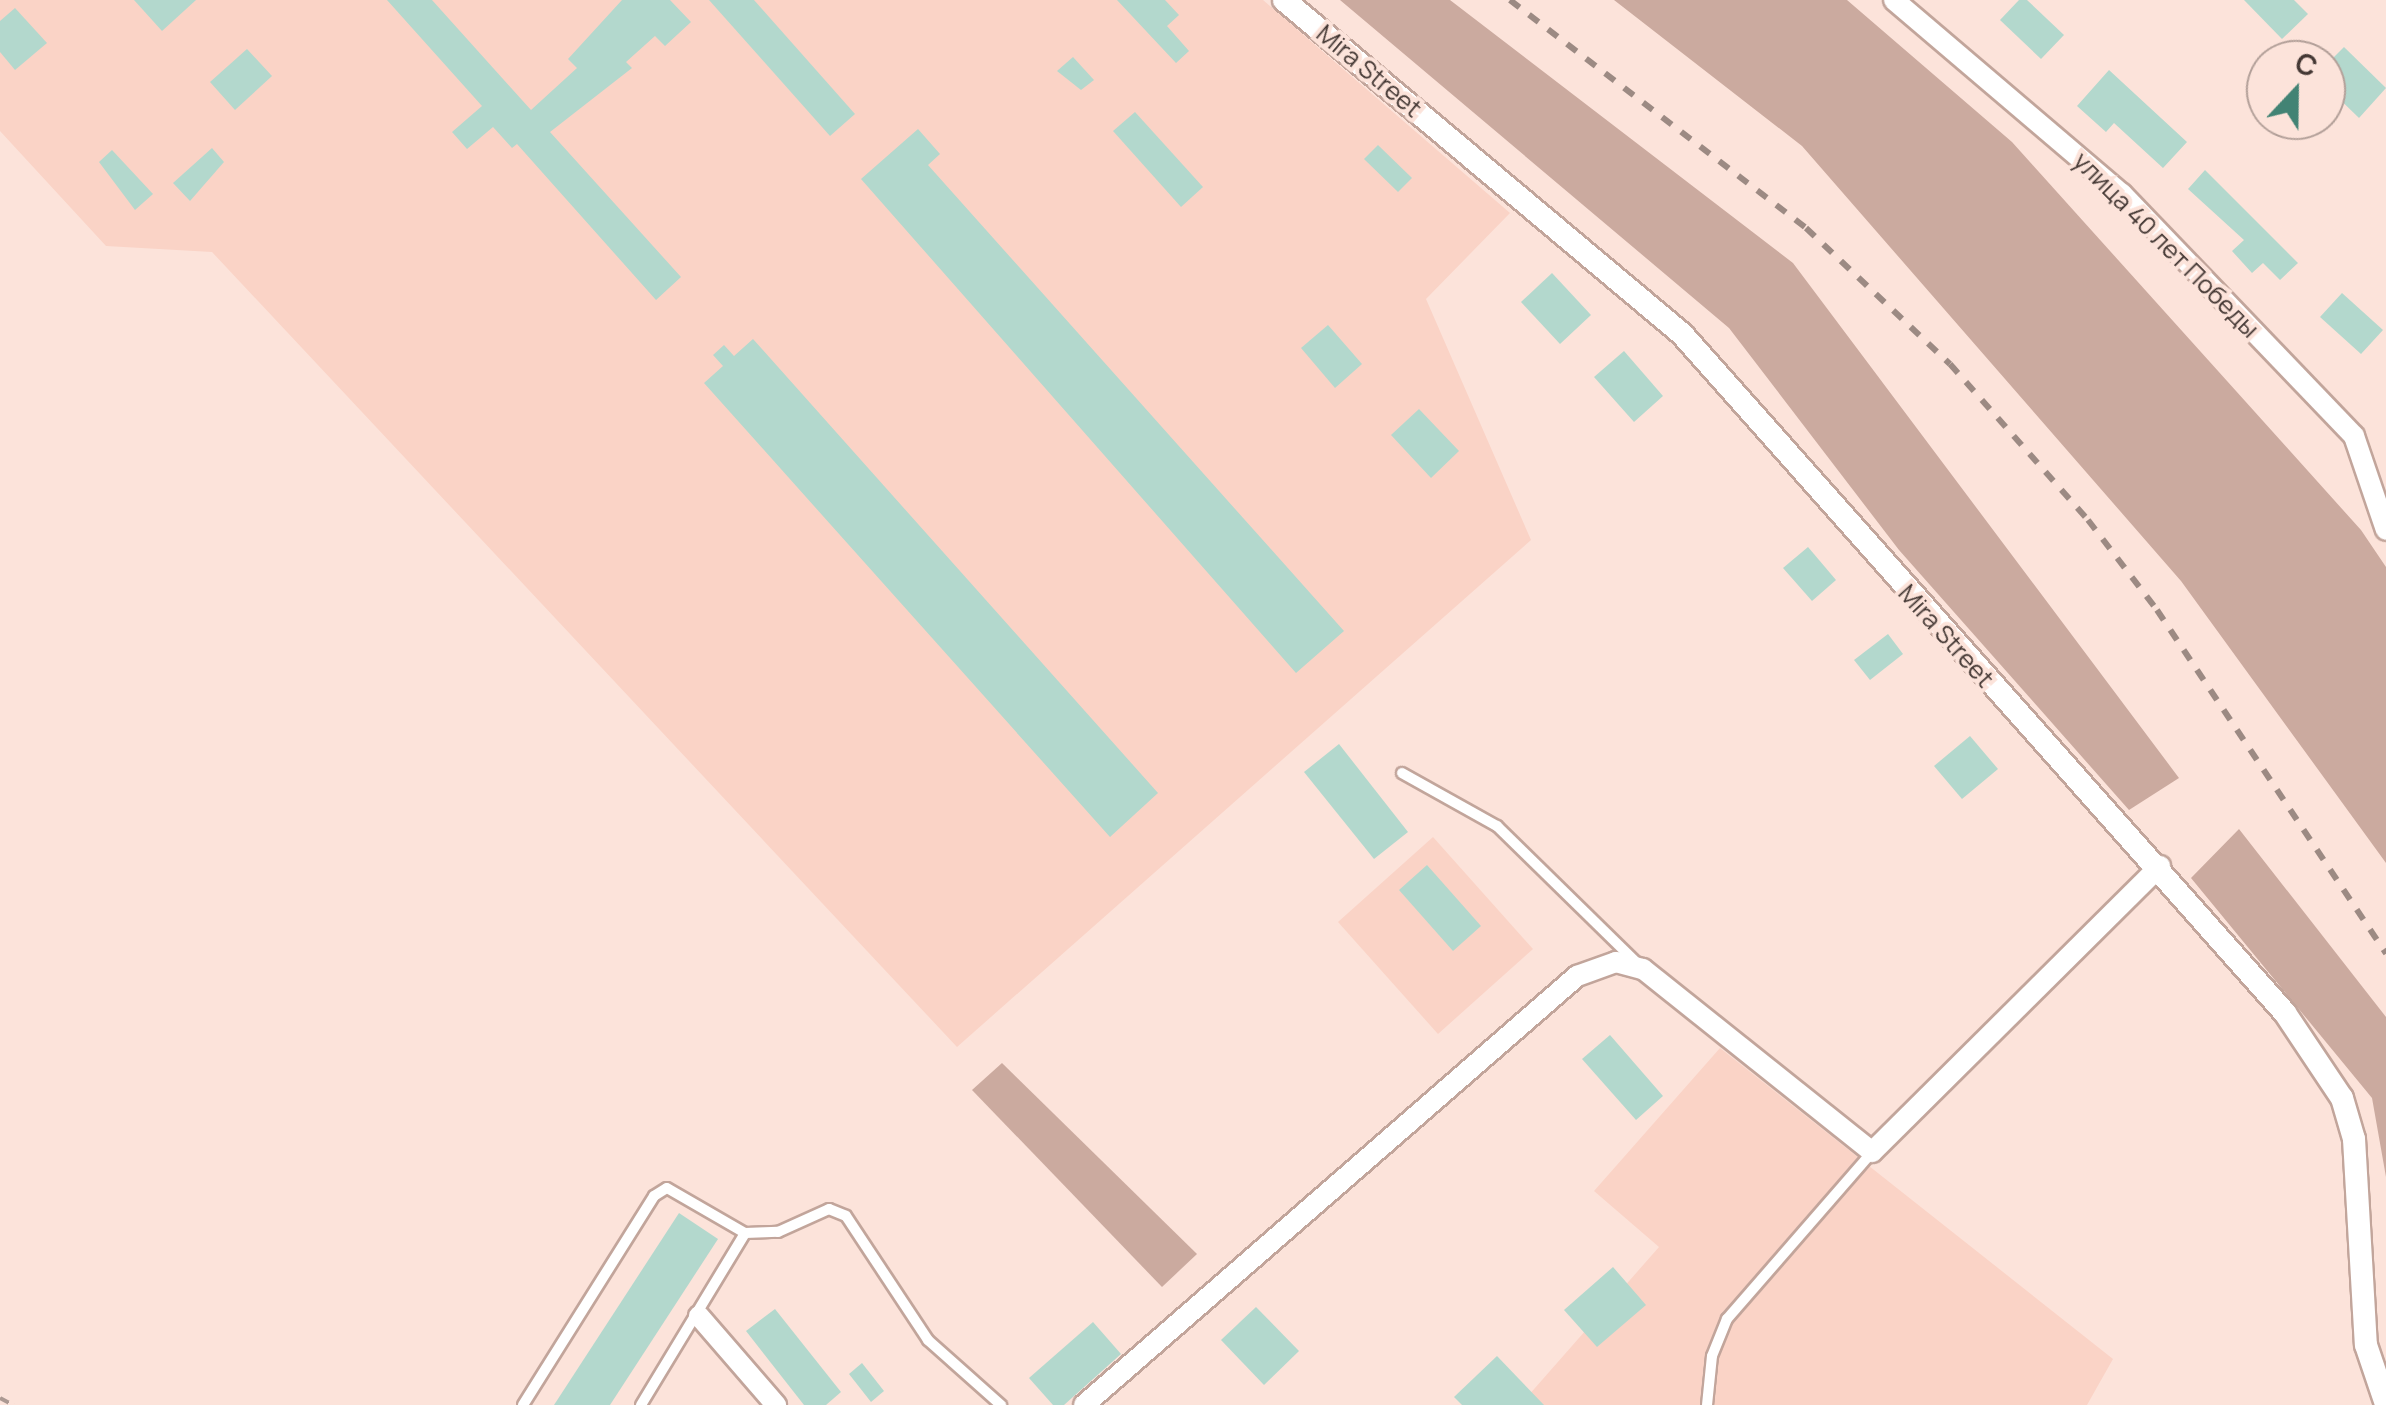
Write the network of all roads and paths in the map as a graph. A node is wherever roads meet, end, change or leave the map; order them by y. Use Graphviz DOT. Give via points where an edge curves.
graph roads {
  1 [pos="1284,0"];
  2 [pos="1894,0"];
  3 [pos="2386,530"];
  4 [pos="1402,773"];
  5 [pos="2160,866"];
  6 [pos="1643,969"];
  7 [pos="1872,1152"];
  8 [pos="746,1233"];
  9 [pos="699,1316"];
  10 [pos="0,1398"];
  11 [pos="2386,1404"];
  12 [pos="14,1405"];
  13 [pos="523,1405"];
  14 [pos="640,1405"];
  15 [pos="776,1405"];
  16 [pos="1001,1405"];
  17 [pos="1084,1405"];
  18 [pos="1707,1405"];
  1 -- 5 [label="street, Mira Street" via="1682,334 1938,630"];
  2 -- 3 [label="street, улица 40 лет Победы" via="2122,194 2354,436"];
  4 -- 6 [label="lane" via="1497,826"];
  5 -- 7 [label="street"];
  5 -- 11 [label="street, Mira Street" via="2285,1013 2342,1098 2354,1139 2366,1345"];
  6 -- 7 [label="street"];
  6 -- 17 [label="street" via="1616,962 1577,976"];
  7 -- 18 [label="lane" via="1727,1319 1712,1356"];
  8 -- 9 [label="lane"];
  8 -- 13 [label="lane" via="679,1190 654,1196"];
  8 -- 16 [label="lane" via="778,1232 829,1209 846,1216 928,1340"];
  9 -- 14 [label="lane"];
  9 -- 15 [label="street"];
  10 -- 12 [label="path"];
}
